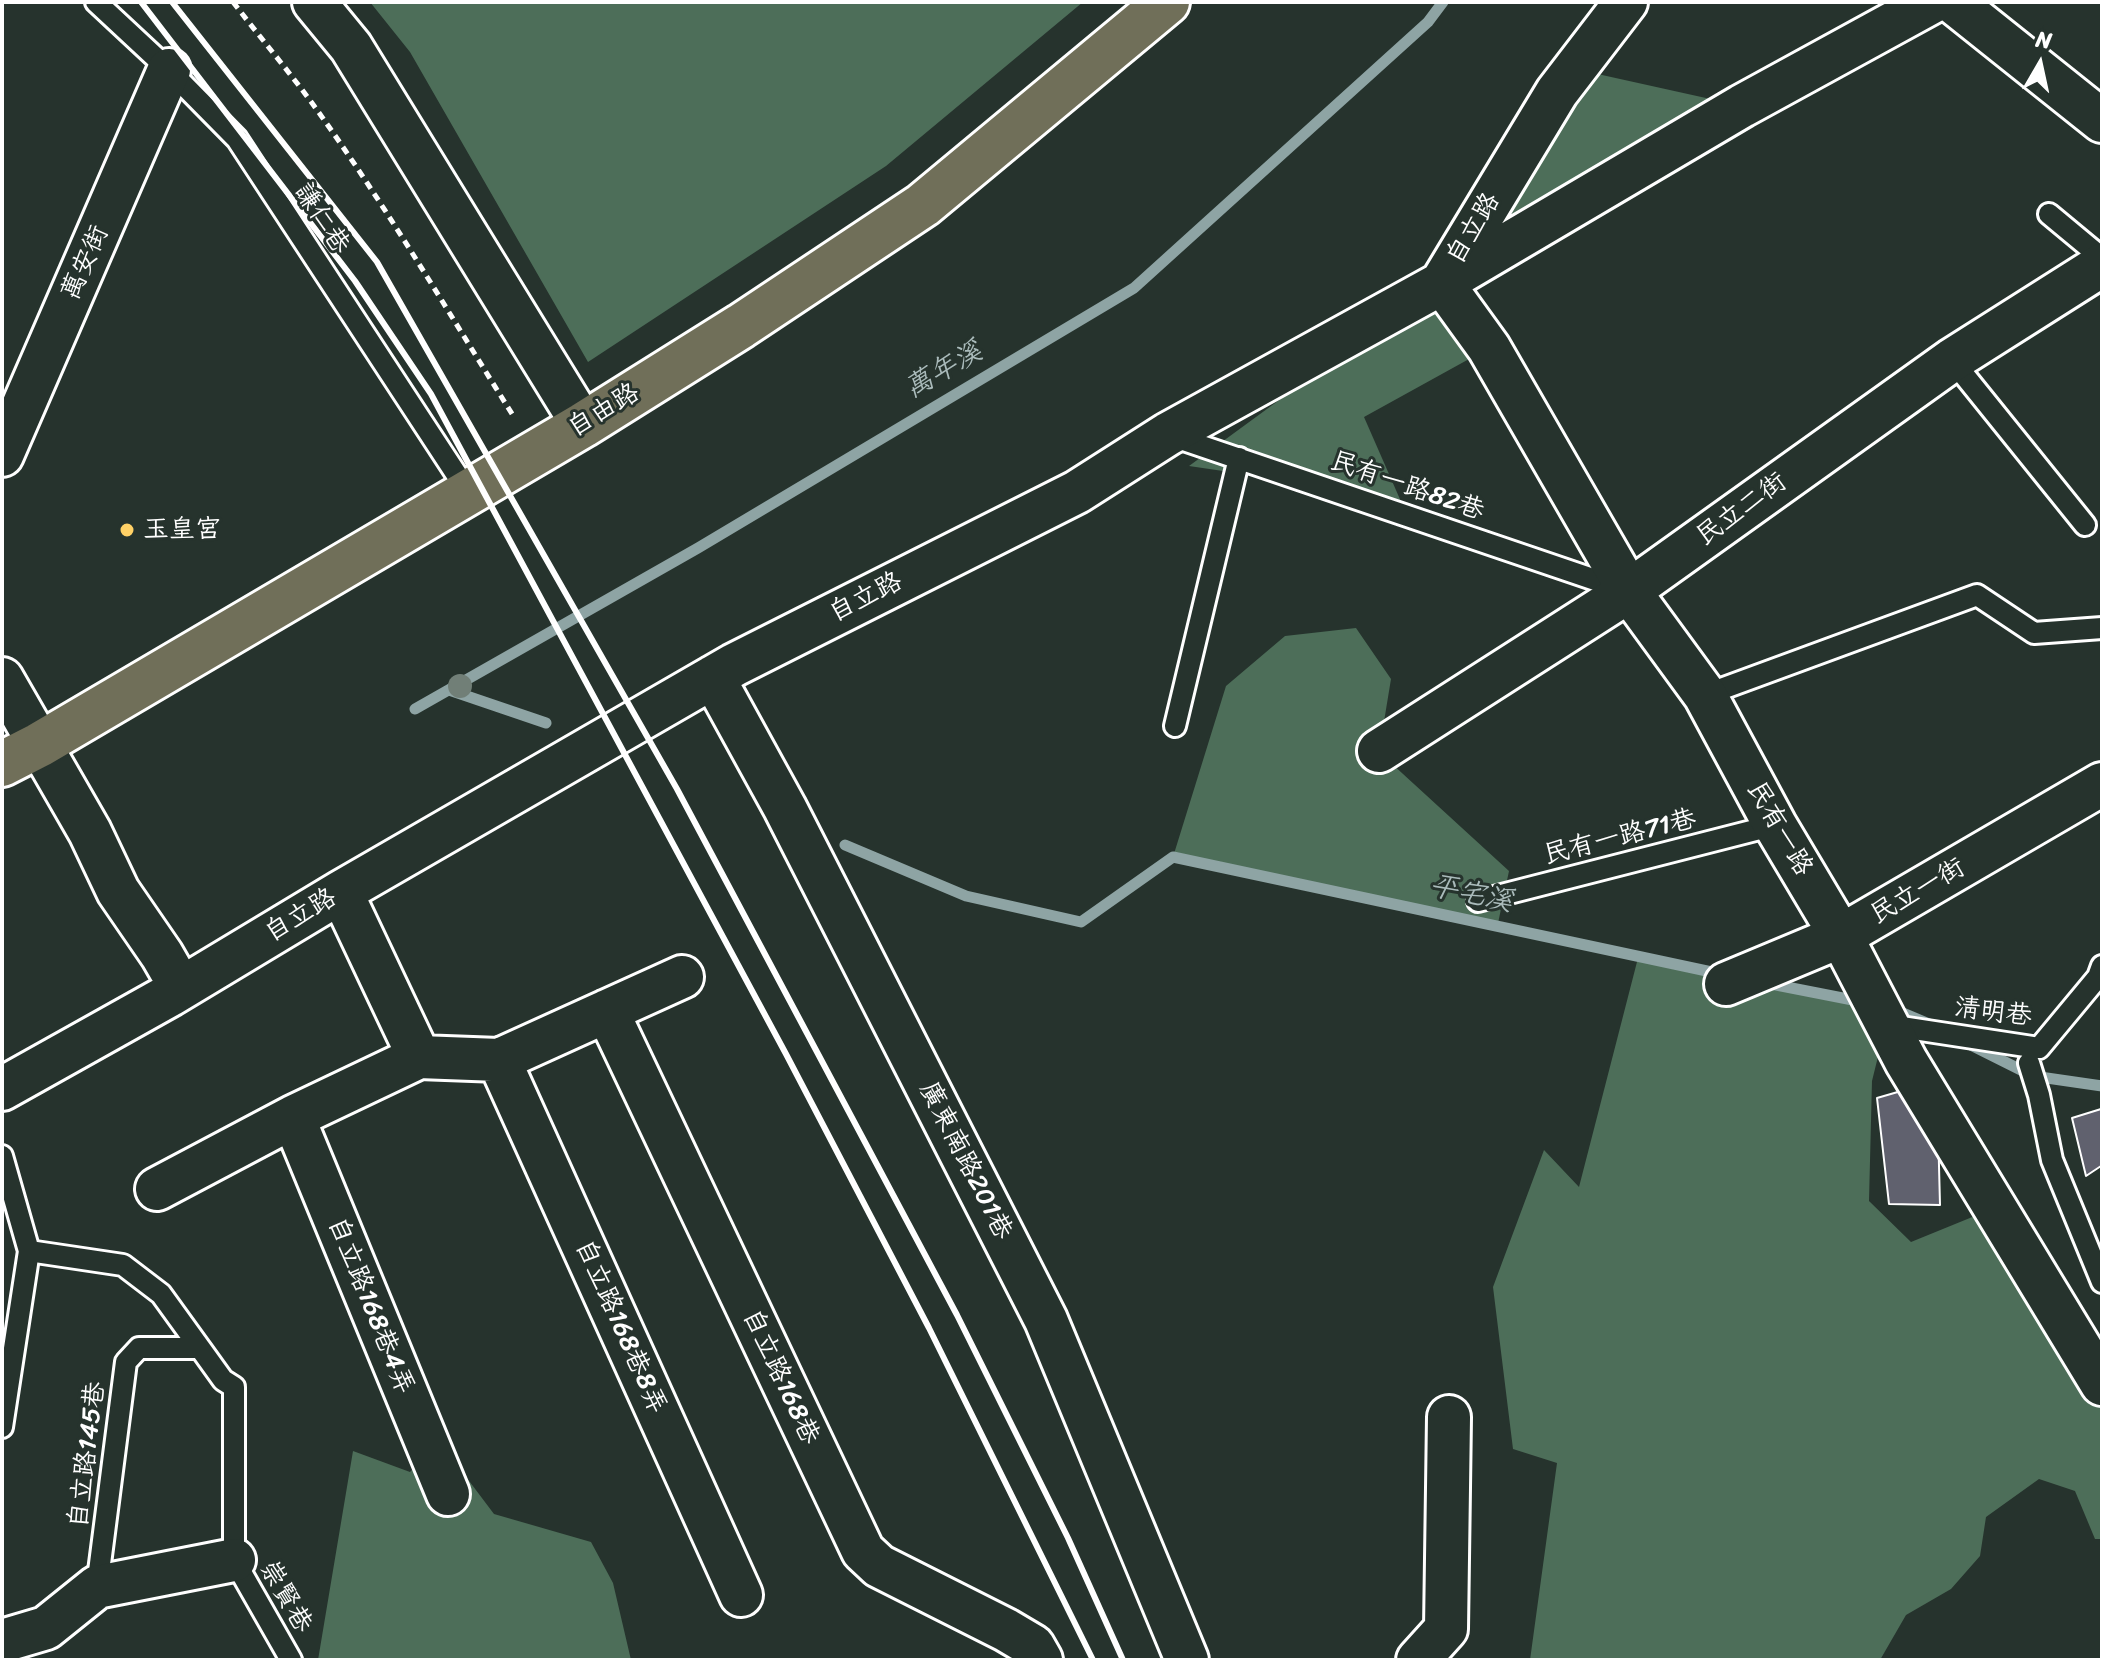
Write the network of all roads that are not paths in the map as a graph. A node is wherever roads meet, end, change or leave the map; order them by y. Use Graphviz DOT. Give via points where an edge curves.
graph roads {
  1 [pos="96,2"];
  2 [pos="314,2"];
  3 [pos="1167,2"];
  4 [pos="1626,2"];
  5 [pos="1932,2"];
  6 [pos="1953,2"];
  7 [pos="169,70"];
  8 [pos="2102,121"];
  9 [pos="2049,214"];
  10 [pos="2102,258"];
  11 [pos="2102,265"];
  12 [pos="1442,283"];
  13 [pos="1952,360"];
  14 [pos="583,425"];
  15 [pos="1168,434"];
  16 [pos="2,455"];
  17 [pos="1239,458"];
  18 [pos="468,492"];
  19 [pos="2085,525"];
  20 [pos="1629,591"];
  21 [pos="2102,628"];
  22 [pos="713,677"];
  23 [pos="2,679"];
  24 [pos="1705,695"];
  25 [pos="1175,726"];
  26 [pos="1379,751"];
  27 [pos="20,754"];
  28 [pos="2102,784"];
  29 [pos="1775,825"];
  30 [pos="341,892"];
  31 [pos="1478,901"];
  32 [pos="1841,936"];
  33 [pos="2101,974"];
  34 [pos="682,977"];
  35 [pos="1726,984"];
  36 [pos="181,988"];
  37 [pos="607,1011"];
  38 [pos="1886,1025"];
  39 [pos="419,1057"];
  40 [pos="499,1060"];
  41 [pos="2029,1063"];
  42 [pos="2,1089"];
  43 [pos="293,1117"];
  44 [pos="2,1156"];
  45 [pos="157,1189"];
  46 [pos="29,1251"];
  47 [pos="2102,1282"];
  48 [pos="200,1348"];
  49 [pos="2102,1384"];
  50 [pos="1449,1417"];
  51 [pos="2,1427"];
  52 [pos="448,1494"];
  53 [pos="234,1560"];
  54 [pos="97,1587"];
  55 [pos="741,1595"];
  56 [pos="2,1641"];
  57 [pos="291,1660"];
  58 [pos="1041,1660"];
  59 [pos="1187,1660"];
  60 [pos="1418,1660"];
  1 -- 7 [label="lane, 謙仁巷"];
  2 -- 14 [label="street" via="351,47"];
  3 -- 14 [label="main road, 自由路" via="923,205"];
  4 -- 12 [label="street, 自立路" via="1557,92"];
  5 -- 12 [label="street" via="1742,106"];
  6 -- 8 [label="street"];
  7 -- 16 [label="street, 萬安街"];
  7 -- 18 [label="lane, 謙仁巷" via="237,139"];
  9 -- 10 [label="lane"];
  11 -- 13 [label="street, 民立二街"];
  12 -- 15 [label="street, 自立路"];
  12 -- 20 [label="street, 民有一路" via="1489,348"];
  13 -- 19 [label="lane"];
  13 -- 20 [label="street, 民立二街"];
  14 -- 18 [label="main road, 自由路"];
  15 -- 17 [label="lane, 民有一路82巷"];
  15 -- 22 [label="street, 自立路" via="1077,492"];
  17 -- 20 [label="lane, 民有一路82巷"];
  17 -- 25 [label="lane"];
  18 -- 27 [label="main road, 自由路"];
  20 -- 24 [label="street, 民有一路"];
  20 -- 26 [label="street, 民立二街"];
  21 -- 24 [label="lane" via="2034,633 1977,595"];
  22 -- 30 [label="street, 自立路"];
  22 -- 59 [label="street, 廣東南路201巷" via="1046,1320"];
  23 -- 27 [label="street"];
  24 -- 29 [label="street, 民有一路"];
  27 -- 36 [label="street" via="90,832 118,891"];
  28 -- 32 [label="street, 民立一街"];
  29 -- 31 [label="lane, 民有一路71巷"];
  29 -- 32 [label="street, 民有一路"];
  30 -- 36 [label="street, 自立路"];
  30 -- 39 [label="street"];
  32 -- 35 [label="street, 民立一街"];
  32 -- 38 [label="street, 民有一路"];
  33 -- 38 [label="lane, 清明巷" via="2039,1048"];
  34 -- 37 [label="street"];
  36 -- 42 [label="street, 自立路"];
  37 -- 40 [label="street"];
  37 -- 58 [label="street, 自立路168巷" via="863,1551 879,1566 1033,1646"];
  38 -- 49 [label="street, 民有一路"];
  39 -- 40 [label="street"];
  39 -- 43 [label="street"];
  40 -- 55 [label="street, 自立路168巷8弄"];
  41 -- 47 [label="lane, 清明巷" via="2052,1160"];
  43 -- 45 [label="street"];
  43 -- 52 [label="street, 自立路168巷4弄"];
  44 -- 46 [label="lane"];
  46 -- 48 [label="lane" via="123,1265 161,1294"];
  46 -- 51 [label="lane"];
  48 -- 53 [label="lane" via="234,1387"];
  48 -- 54 [label="lane, 自立路145巷" via="139,1348 126,1362"];
  50 -- 60 [label="street" via="1446,1629"];
  53 -- 54 [label="street"];
  53 -- 57 [label="lane, 崇賢巷"];
  54 -- 56 [label="street" via="46,1628"];
}
